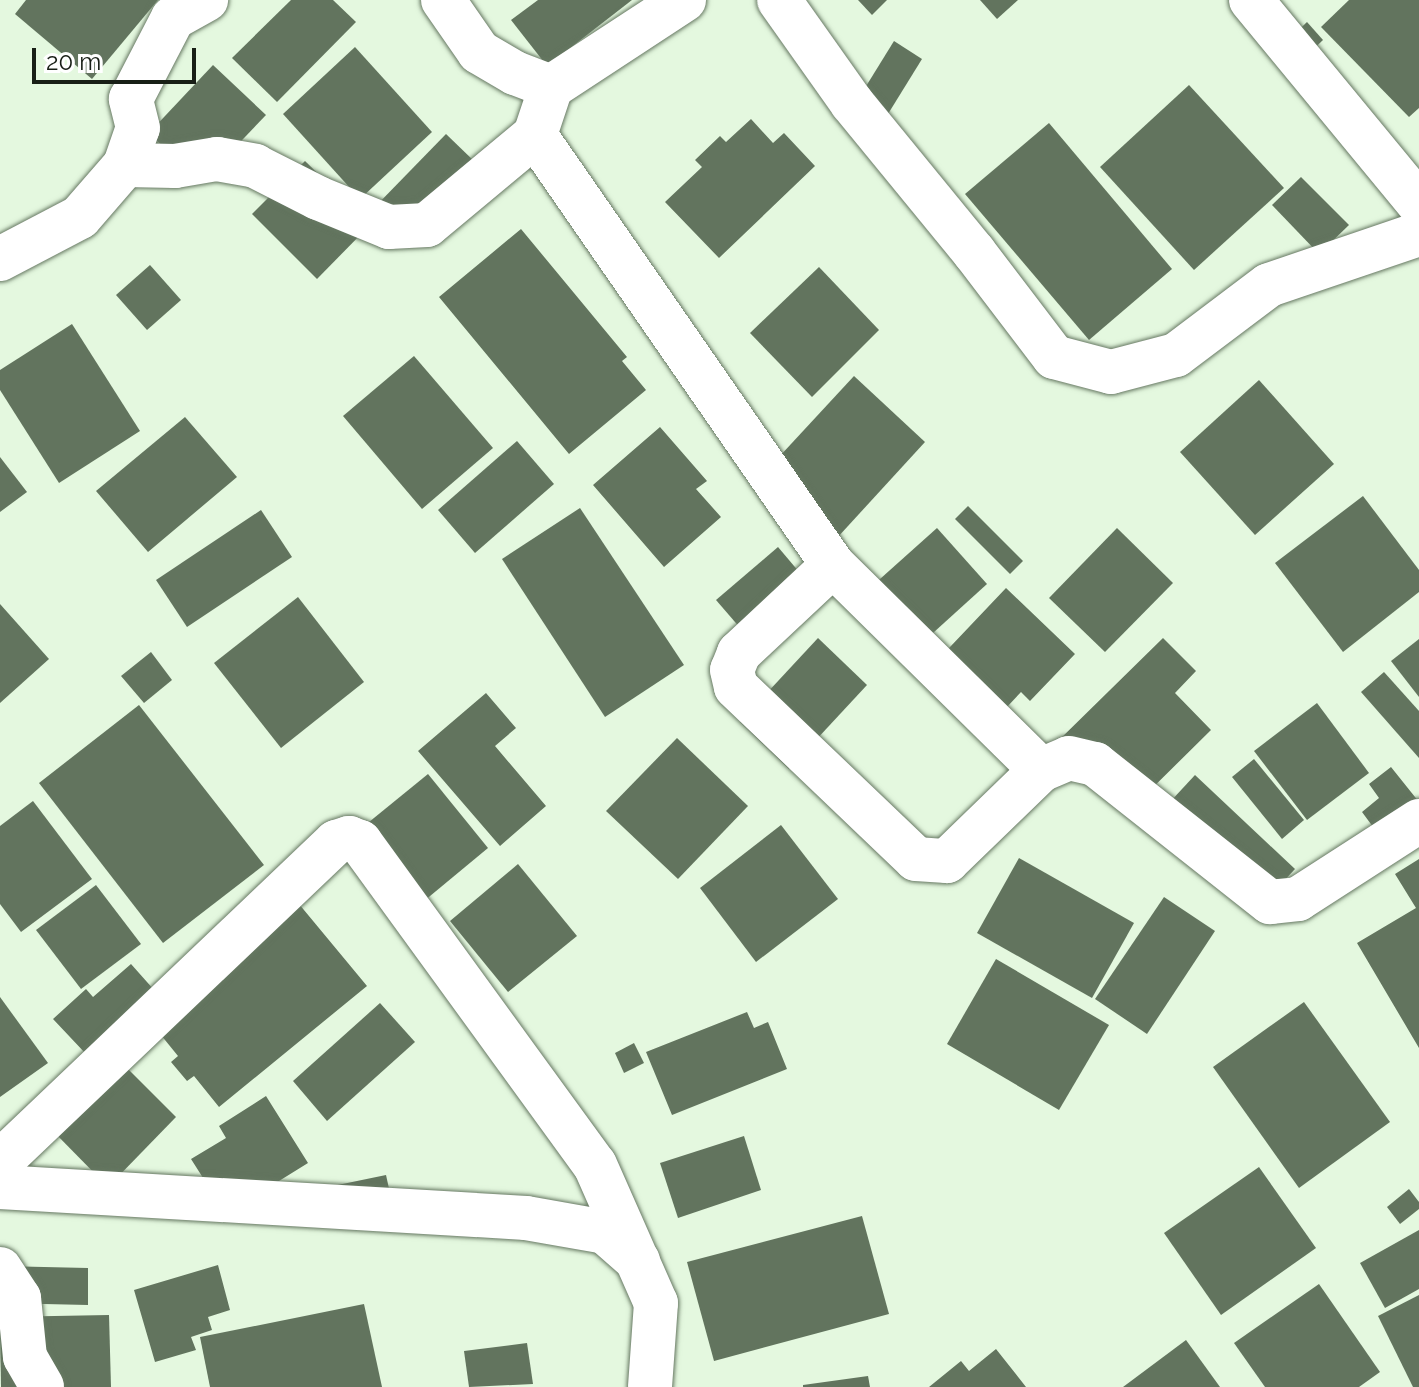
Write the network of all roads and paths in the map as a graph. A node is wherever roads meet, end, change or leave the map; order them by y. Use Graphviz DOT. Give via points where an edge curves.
graph roads {
  1 [pos="206,0"];
  2 [pos="443,0"];
  3 [pos="684,0"];
  4 [pos="779,0"];
  5 [pos="1251,0"];
  6 [pos="551,87"];
  7 [pos="535,135"];
  8 [pos="125,165"];
  9 [pos="1419,204"];
  10 [pos="1419,234"];
  11 [pos="0,259"];
  12 [pos="833,565"];
  13 [pos="1041,770"];
  14 [pos="1419,821"];
  15 [pos="0,1162"];
  16 [pos="0,1187"];
  17 [pos="640,1262"];
  18 [pos="0,1269"];
  19 [pos="42,1387"];
  20 [pos="650,1387"];
  1 -- 8 [label="street" via="173,18 131,99 138,128"];
  2 -- 6 [label="street" via="479,52"];
  3 -- 6 [label="street"];
  4 -- 10 [label="street" via="852,103 1054,357 1111,372 1176,355 1269,285"];
  5 -- 9 [label="street"];
  6 -- 7 [label="street"];
  7 -- 8 [label="street" via="427,225 409,228 389,227 255,166 217,159 175,166"];
  7 -- 12 [label="street"];
  8 -- 11 [label="street" via="80,217"];
  12 -- 13 [label="street"];
  12 -- 13 [label="street" via="739,653 732,670 736,687 916,859 947,861"];
  13 -- 14 [label="street" via="1069,758 1095,764 1270,902 1298,899"];
  15 -- 17 [label="street" via="336,842 349,838 360,842 595,1165"];
  16 -- 17 [label="street" via="526,1218 605,1232"];
  17 -- 20 [label="street" via="656,1303"];
  18 -- 19 [label="street" via="19,1298 25,1357"];
}
